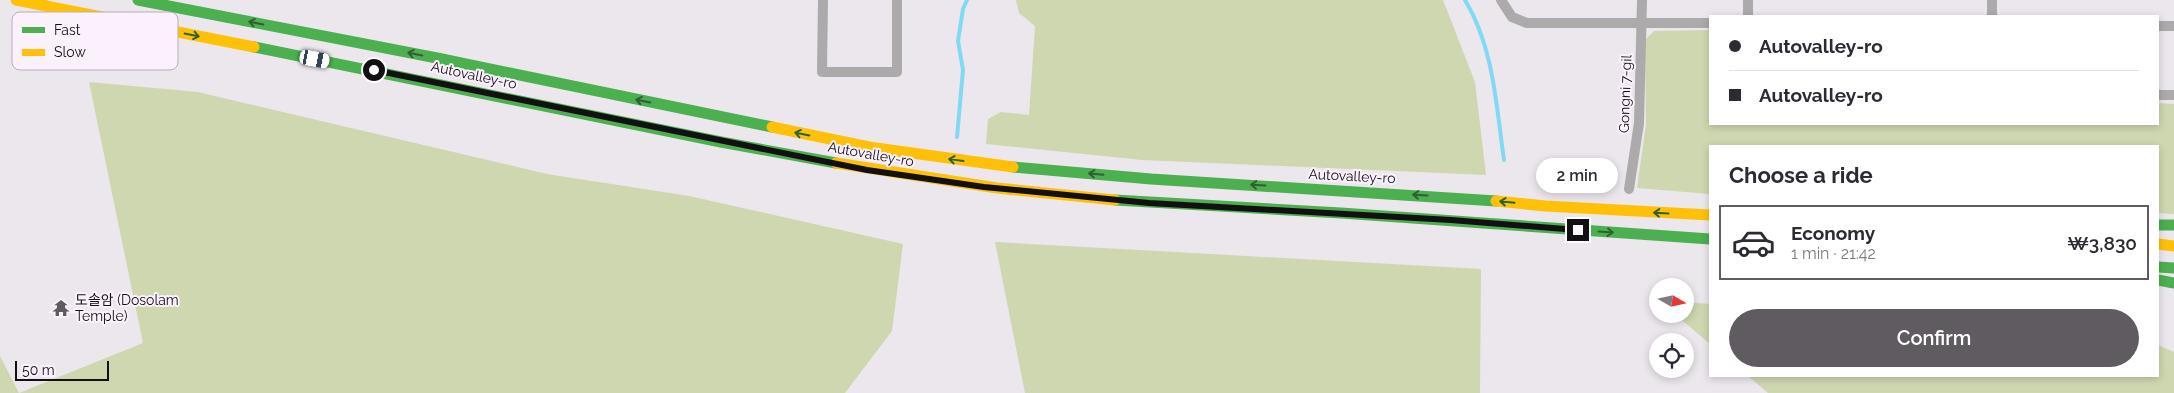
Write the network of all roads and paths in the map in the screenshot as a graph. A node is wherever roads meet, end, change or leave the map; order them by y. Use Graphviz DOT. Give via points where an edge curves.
graph roads {
  1 [pos="16,0"];
  2 [pos="138,0"];
  3 [pos="822,0"];
  4 [pos="897,0"];
  5 [pos="1501,0"];
  6 [pos="1642,0"];
  7 [pos="1748,0"];
  8 [pos="1992,0"];
  9 [pos="77,12"];
  10 [pos="1748,15"];
  11 [pos="1992,15"];
  12 [pos="1641,23"];
  13 [pos="1709,23"];
  14 [pos="2159,26"];
  15 [pos="2174,26"];
  16 [pos="178,32"];
  17 [pos="2159,95"];
  18 [pos="2174,95"];
  19 [pos="1629,189"];
  20 [pos="1709,215"];
  21 [pos="2159,225"];
  22 [pos="2174,226"];
  23 [pos="1709,239"];
  24 [pos="2159,244"];
  25 [pos="2174,246"];
  26 [pos="2159,267"];
  27 [pos="2174,268"];
  28 [pos="2159,280"];
  29 [pos="2174,283"];
  1 -- 9 [label="highway, Autovalley-ro, one-way"];
  20 -- 2 [label="highway, Autovalley-ro, one-way" via="1150,179 993,165 869,147"];
  3 -- 4 [label="street" via="822,72 897,72"];
  5 -- 12 [label="street" via="1512,16 1522,23"];
  6 -- 12 [label="street, Gongni 7-gil"];
  7 -- 10 [label="street"];
  8 -- 11 [label="street"];
  12 -- 13 [label="street"];
  12 -- 19 [label="street, Gongni 7-gil" via="1639,124"];
  14 -- 15 [label="street"];
  16 -- 23 [label="highway, Autovalley-ro, one-way" via="840,165 927,179 1149,203 1470,221"];
  17 -- 18 [label="street"];
  21 -- 22 [label="highway"];
  24 -- 25 [label="highway"];
  26 -- 27 [label="highway"];
  28 -- 29 [label="highway"];
}
